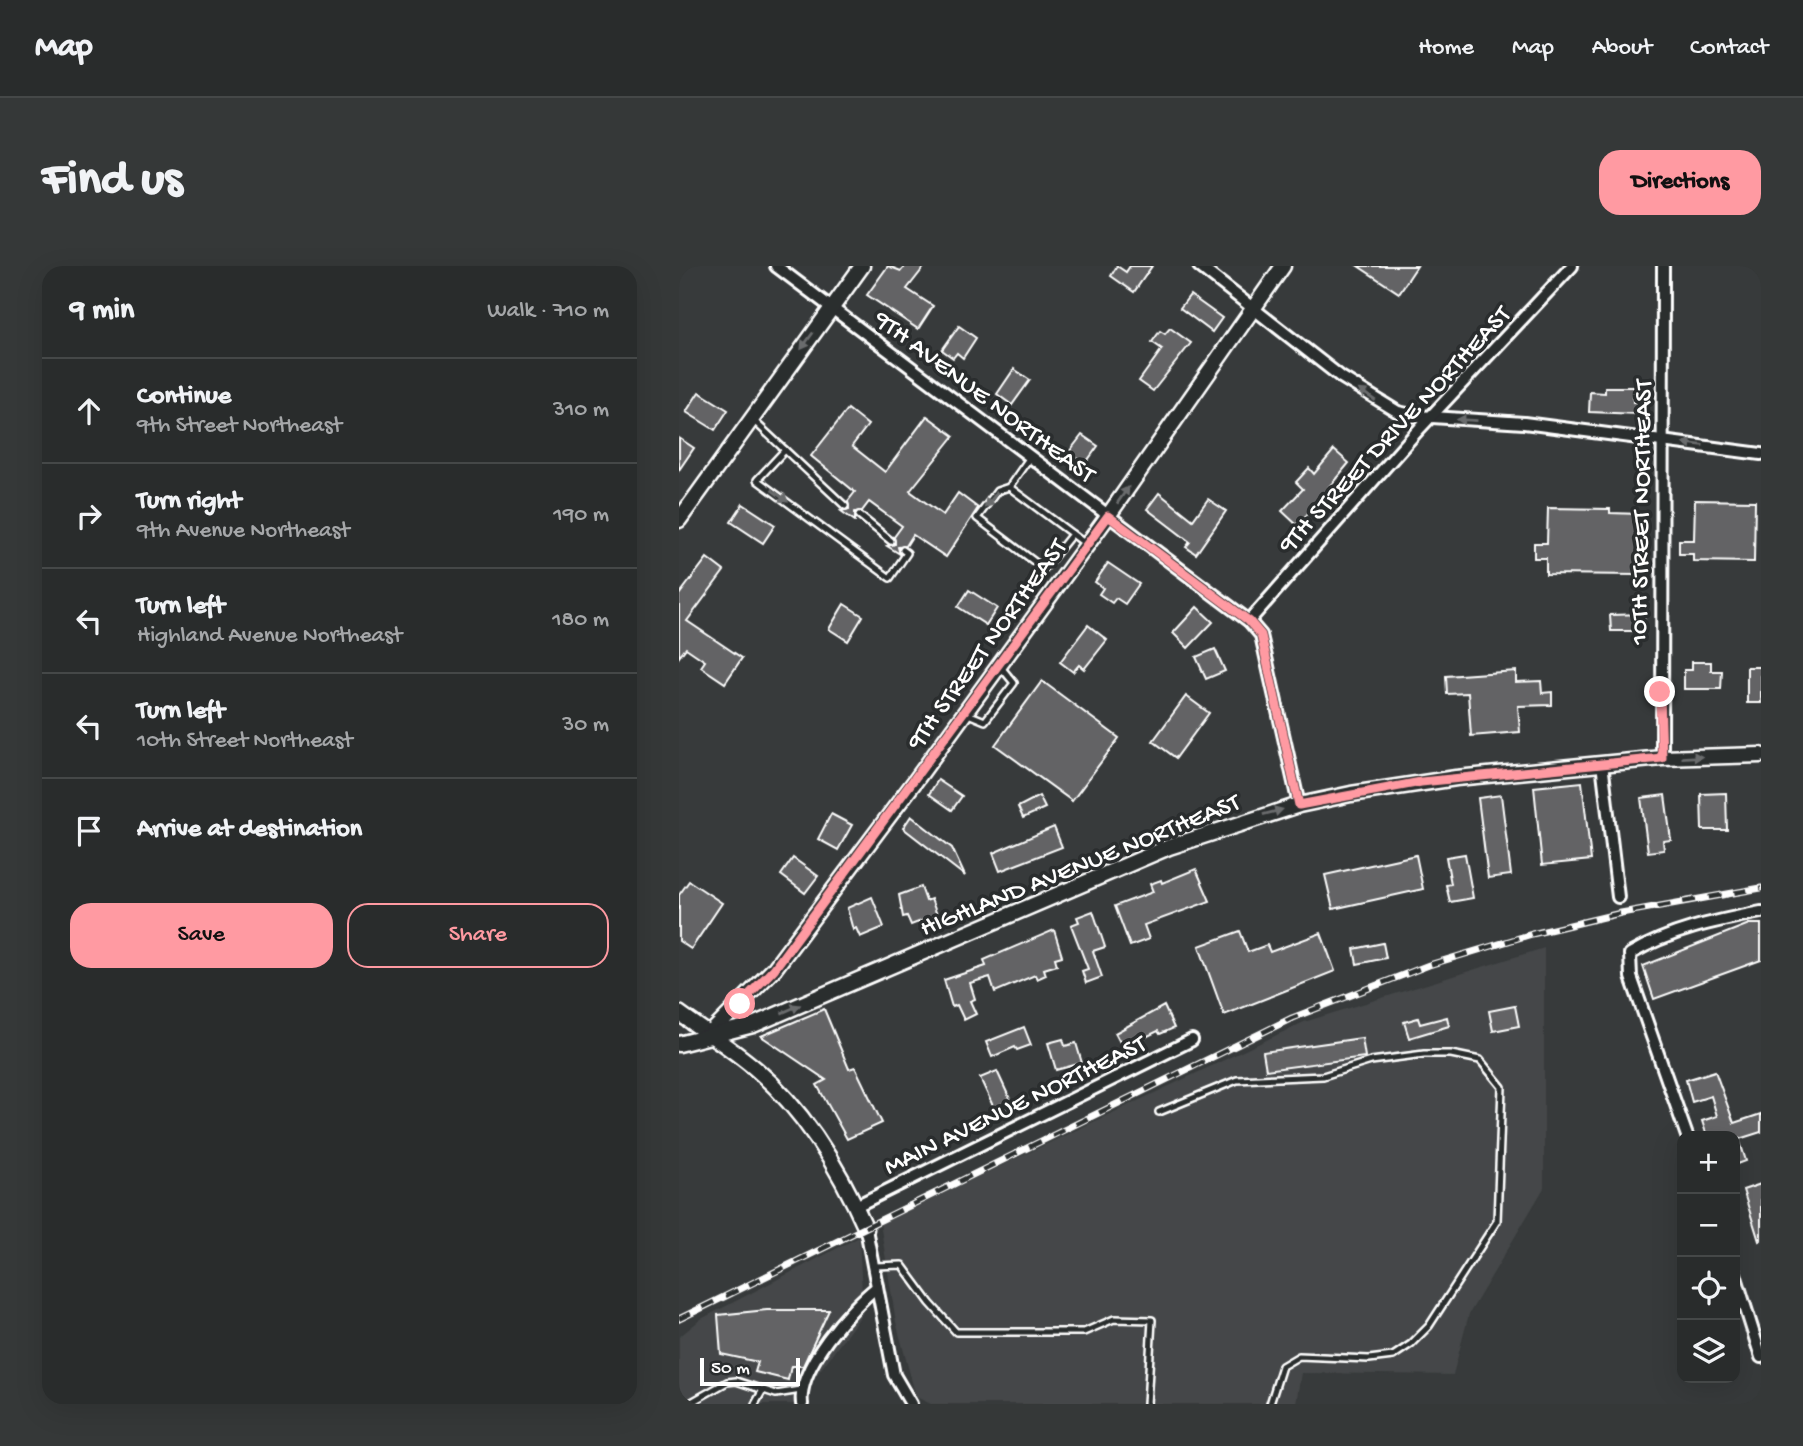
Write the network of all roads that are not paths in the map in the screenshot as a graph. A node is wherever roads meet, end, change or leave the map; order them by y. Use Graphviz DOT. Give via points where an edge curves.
graph roads {
  1 [pos="776,266"];
  2 [pos="862,266"];
  3 [pos="1199,266"];
  4 [pos="1283,266"];
  5 [pos="1572,266"];
  6 [pos="1663,266"];
  7 [pos="832,307"];
  8 [pos="1254,309"];
  9 [pos="1430,418"];
  10 [pos="751,419"];
  11 [pos="1663,440"];
  12 [pos="785,450"];
  13 [pos="1761,454"];
  14 [pos="1030,457"];
  15 [pos="1009,486"];
  16 [pos="845,506"];
  17 [pos="859,515"];
  18 [pos="1108,516"];
  19 [pos="679,520"];
  20 [pos="1072,534"];
  21 [pos="891,541"];
  22 [pos="1087,545"];
  23 [pos="903,550"];
  24 [pos="1249,621"];
  25 [pos="999,665"];
  26 [pos="965,712"];
  27 [pos="1761,755"];
  28 [pos="1662,758"];
  29 [pos="1602,763"];
  30 [pos="1299,805"];
  31 [pos="1618,897"];
  32 [pos="1761,912"];
  33 [pos="679,1013"];
  34 [pos="709,1035"];
  35 [pos="1192,1040"];
  36 [pos="679,1044"];
  37 [pos="1159,1112"];
  38 [pos="1685,1131"];
  39 [pos="856,1206"];
  40 [pos="866,1229"];
  41 [pos="874,1266"];
  42 [pos="877,1287"];
  43 [pos="1740,1290"];
  44 [pos="1761,1357"];
  45 [pos="763,1390"];
  46 [pos="801,1390"];
  47 [pos="693,1403"];
  48 [pos="755,1404"];
  49 [pos="802,1404"];
  50 [pos="911,1404"];
  51 [pos="1147,1404"];
  52 [pos="1271,1404"];
  1 -- 7 [label="street, 9TH AVENUE NORTHEAST"];
  2 -- 7 [label="main road"];
  3 -- 8 [label="street"];
  4 -- 8 [label="main road, 9TH STREET NORTHEAST"];
  5 -- 9 [label="street, 9TH STREET DRIVE NORTHEAST"];
  6 -- 11 [label="street, 10TH STREET NORTHEAST"];
  7 -- 10 [label="main road, one-way"];
  7 -- 14 [label="street, 9TH AVENUE NORTHEAST"];
  9 -- 8 [label="street, one-way" via="1398,412 1375,401"];
  18 -- 8 [label="main road, 9TH STREET NORTHEAST, one-way"];
  11 -- 9 [label="street, one-way" via="1524,423"];
  9 -- 24 [label="street, 9TH STREET DRIVE NORTHEAST"];
  10 -- 12 [label="lane"];
  10 -- 19 [label="main road"];
  13 -- 11 [label="street, one-way"];
  11 -- 28 [label="street, 10TH STREET NORTHEAST"];
  12 -- 16 [label="lane"];
  12 -- 23 [label="lane, one-way" via="757,480 890,578 907,553"];
  14 -- 15 [label="lane"];
  14 -- 18 [label="street, 9TH AVENUE NORTHEAST"];
  15 -- 20 [label="lane"];
  15 -- 20 [label="lane, one-way" via="997,491 977,518 1045,569"];
  17 -- 21 [label="lane"];
  18 -- 22 [label="main road, 9TH STREET NORTHEAST"];
  18 -- 24 [label="street, 9TH AVENUE NORTHEAST"];
  20 -- 22 [label="lane"];
  22 -- 25 [label="main road, 9TH STREET NORTHEAST"];
  24 -- 30 [label="street, 9TH AVENUE NORTHEAST" via="1261,635"];
  25 -- 26 [label="main road, 9TH STREET NORTHEAST"];
  25 -- 26 [label="lane" via="1014,683 985,721"];
  26 -- 34 [label="main road, 9TH STREET NORTHEAST" via="774,969"];
  28 -- 27 [label="main road, HIGHLAND AVENUE NORTHEAST, one-way"];
  28 -- 29 [label="main road, HIGHLAND AVENUE NORTHEAST"];
  29 -- 30 [label="main road, HIGHLAND AVENUE NORTHEAST" via="1421,782"];
  29 -- 31 [label="street"];
  34 -- 30 [label="main road, HIGHLAND AVENUE NORTHEAST, one-way" via="753,1025 1168,847"];
  32 -- 38 [label="street" via="1687,928 1630,954 1631,977"];
  33 -- 34 [label="main road"];
  34 -- 36 [label="main road, HIGHLAND AVENUE NORTHEAST"];
  34 -- 39 [label="main road" via="786,1097"];
  35 -- 39 [label="street, MAIN AVENUE NORTHEAST"];
  37 -- 52 [label="lane" via="1237,1080 1323,1076 1371,1061 1424,1054 1480,1060 1502,1087 1497,1221 1447,1301 1411,1344 1393,1356 1299,1356 1282,1366"];
  39 -- 40 [label="main road"];
  40 -- 41 [label="street"];
  41 -- 42 [label="street"];
  41 -- 51 [label="lane" via="902,1265 956,1332 1084,1332 1114,1319 1152,1320"];
  42 -- 46 [label="street" via="850,1311 806,1375"];
  42 -- 50 [label="street" via="894,1375"];
  43 -- 44 [label="street"];
  45 -- 46 [label="lane" via="776,1394"];
  45 -- 47 [label="lane" via="727,1382"];
  45 -- 48 [label="lane"];
  46 -- 49 [label="street"];
}
